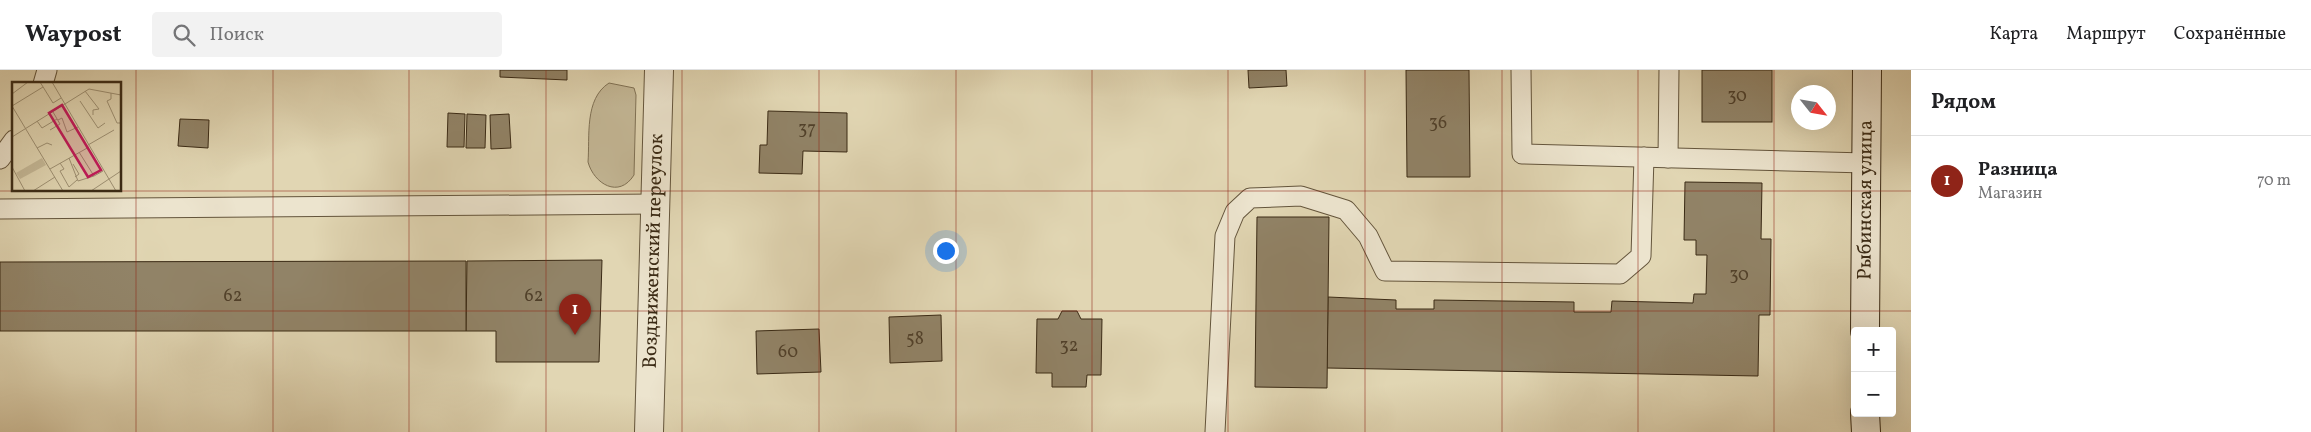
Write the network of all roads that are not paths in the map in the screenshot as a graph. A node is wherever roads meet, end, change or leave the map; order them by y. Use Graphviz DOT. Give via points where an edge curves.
graph roads {
  1 [pos="659,70"];
  2 [pos="1522,70"];
  3 [pos="1669,70"];
  4 [pos="1867,70"];
  5 [pos="12,143"];
  6 [pos="1644,157"];
  7 [pos="1668,158"];
  8 [pos="0,159"];
  9 [pos="1866,164"];
  10 [pos="656,204"];
  11 [pos="0,209"];
  12 [pos="1865,327"];
  13 [pos="1865,417"];
  14 [pos="649,432"];
  15 [pos="1215,432"];
  16 [pos="1866,432"];
  1 -- 10 [label="street, Воздвиженский переулок"];
  2 -- 6 [label="lane" via="1522,154"];
  3 -- 7 [label="lane"];
  4 -- 9 [label="street, Рыбинская улица"];
  5 -- 8 [label="lane"];
  6 -- 7 [label="lane"];
  6 -- 15 [label="lane" via="1641,256 1620,274 1384,271 1368,236 1346,210 1301,196 1250,198 1235,212 1224,236"];
  7 -- 9 [label="lane"];
  9 -- 12 [label="street, Рыбинская улица"];
  10 -- 11 [label="lane"];
  10 -- 14 [label="street, Воздвиженский переулок"];
  13 -- 16 [label="street"];
}
